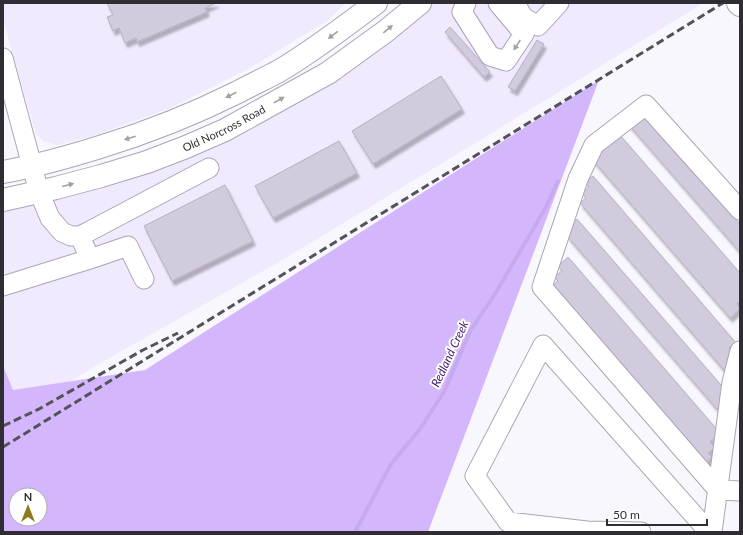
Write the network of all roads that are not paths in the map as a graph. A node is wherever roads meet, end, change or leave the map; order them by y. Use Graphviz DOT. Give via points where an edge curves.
graph roads {
  1 [pos="376,3"];
  2 [pos="420,3"];
  3 [pos="466,3"];
  4 [pos="498,3"];
  5 [pos="515,3"];
  6 [pos="559,3"];
  7 [pos="3,58"];
  8 [pos="32,166"];
  9 [pos="209,168"];
  10 [pos="3,172"];
  11 [pos="39,192"];
  12 [pos="3,200"];
  13 [pos="740,210"];
  14 [pos="80,236"];
  15 [pos="90,259"];
  16 [pos="144,279"];
  17 [pos="3,286"];
  18 [pos="740,351"];
  19 [pos="718,490"];
  20 [pos="740,491"];
  21 [pos="641,532"];
  22 [pos="709,532"];
  23 [pos="712,532"];
  1 -- 8 [label="main road, one-way" via="278,71 207,107 137,136"];
  11 -- 2 [label="main road, Old Norcross Road, one-way" via="147,162 225,130 328,73"];
  4 -- 3 [label="lane, one-way" via="524,34 506,61 490,56 462,12"];
  5 -- 6 [label="lane" via="523,17 538,26"];
  7 -- 8 [label="lane"];
  8 -- 10 [label="main road"];
  8 -- 11 [label="lane"];
  9 -- 14 [label="lane"];
  11 -- 12 [label="main road, Old Norcross Road"];
  11 -- 14 [label="lane" via="50,218 62,232"];
  13 -- 19 [label="lane" via="646,105 594,145 578,179 542,287"];
  14 -- 15 [label="lane"];
  15 -- 16 [label="lane" via="128,246"];
  15 -- 17 [label="lane"];
  18 -- 19 [label="lane" via="732,382"];
  19 -- 20 [label="lane"];
  19 -- 23 [label="lane"];
  21 -- 22 [label="lane" via="587,530 508,522 475,476 543,345"];
}
